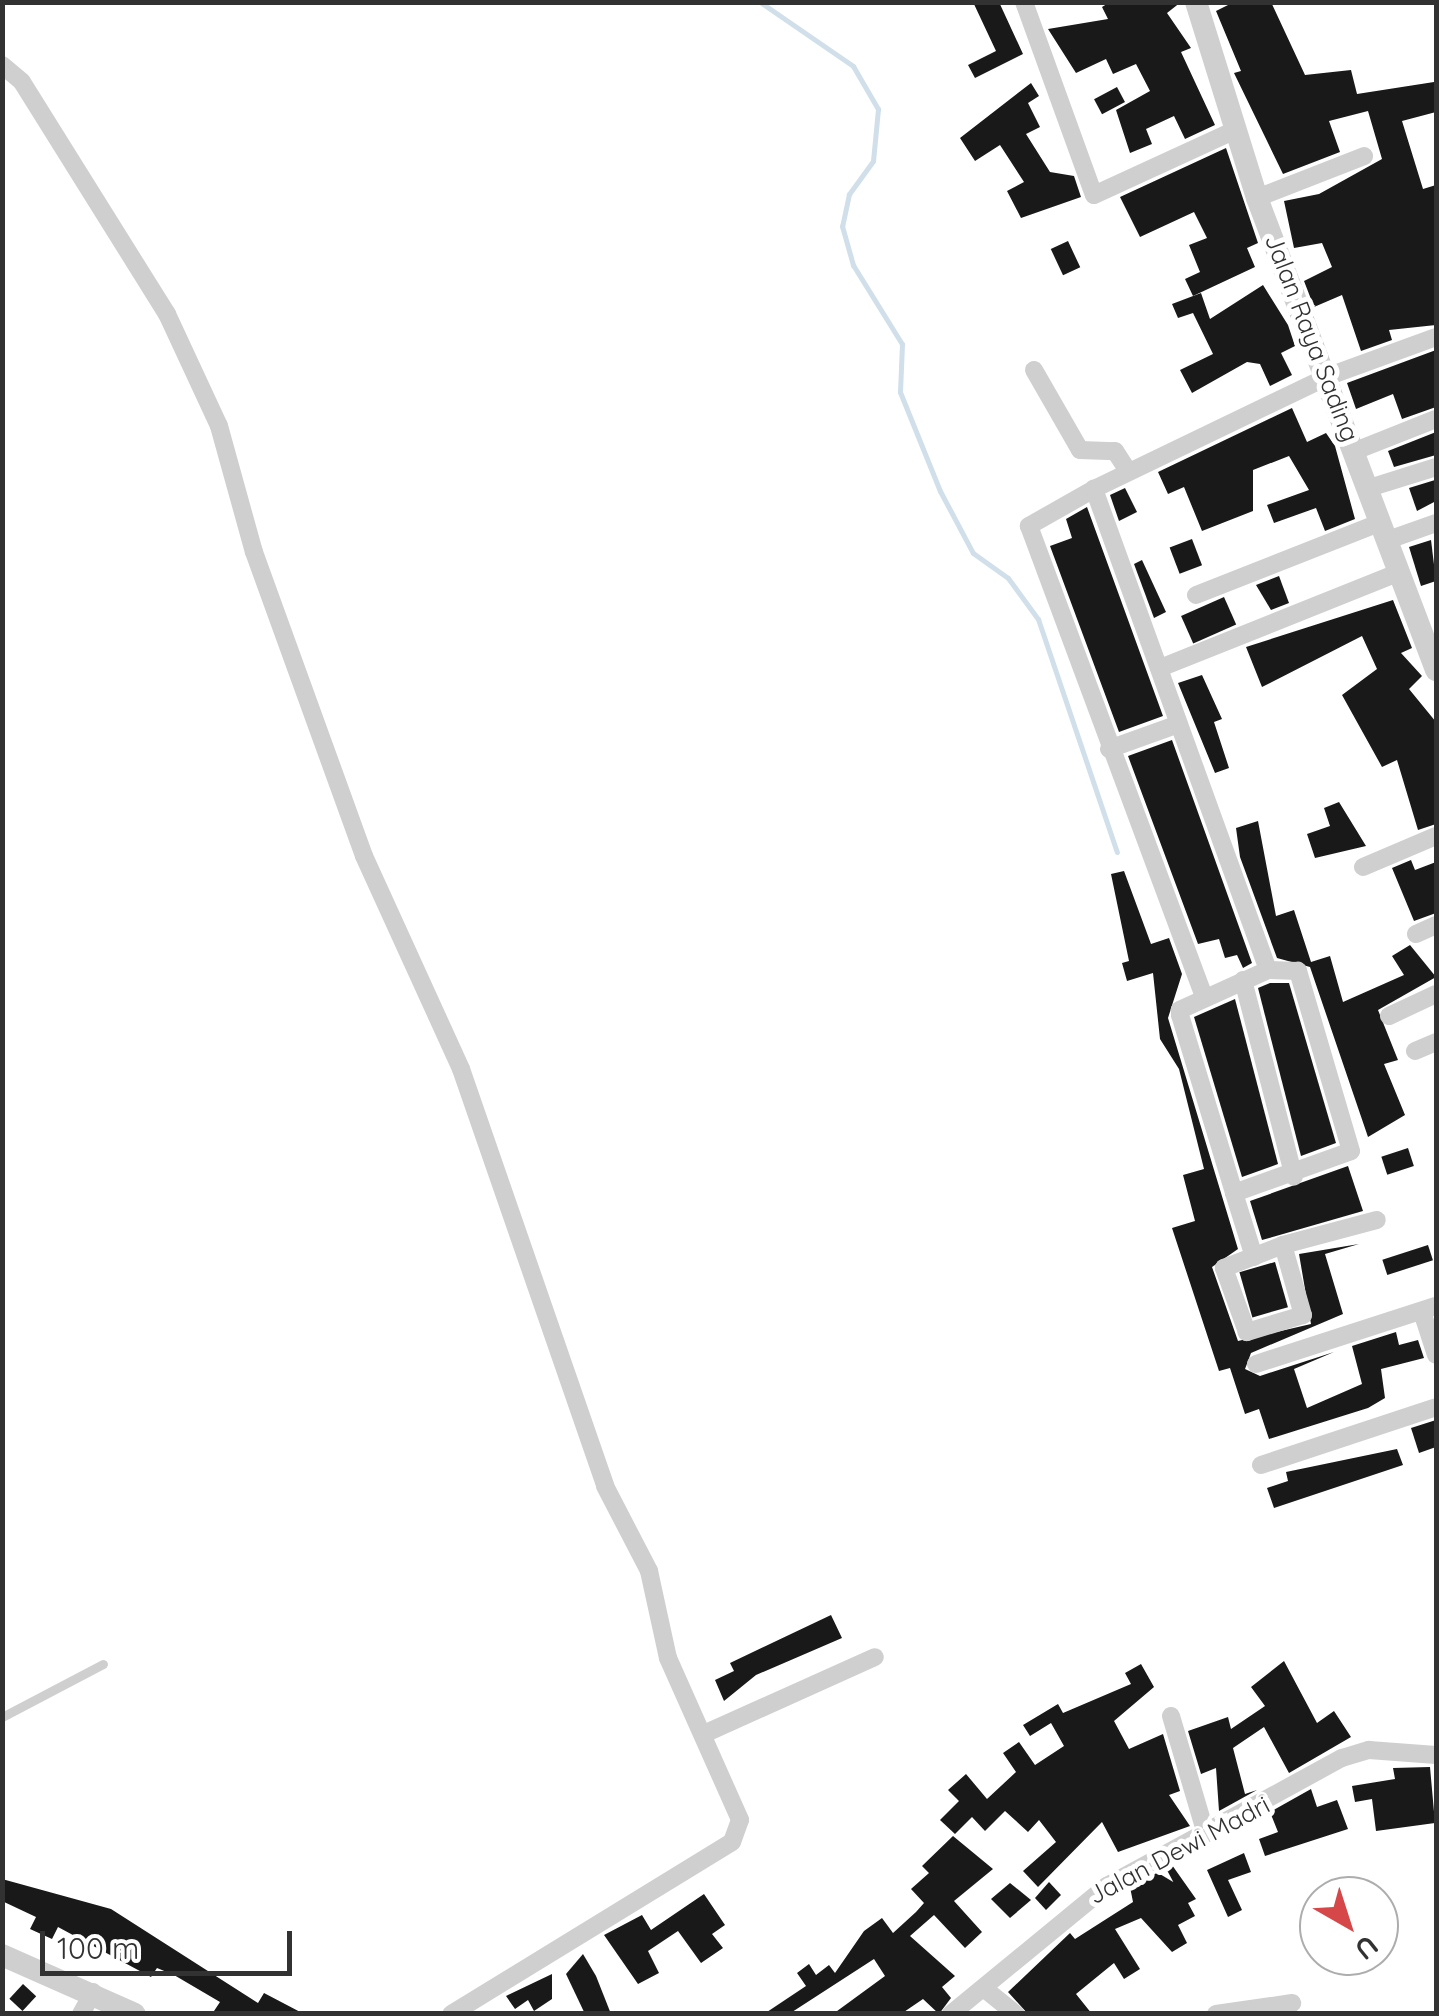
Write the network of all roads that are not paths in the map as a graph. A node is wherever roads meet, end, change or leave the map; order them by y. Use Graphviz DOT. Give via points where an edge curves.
graph roads {
  1 [pos="1024,2"];
  2 [pos="1196,2"];
  3 [pos="2,65"];
  4 [pos="1234,130"];
  5 [pos="1364,156"];
  6 [pos="1257,198"];
  7 [pos="1436,337"];
  8 [pos="1034,370"];
  9 [pos="1329,376"];
  10 [pos="1436,420"];
  11 [pos="1356,451"];
  12 [pos="1436,467"];
  13 [pos="1128,471"];
  14 [pos="1369,488"];
  15 [pos="1094,490"];
  16 [pos="1436,523"];
  17 [pos="1385,531"];
  18 [pos="1400,572"];
  19 [pos="1196,596"];
  20 [pos="1434,656"];
  21 [pos="1160,668"];
  22 [pos="1179,724"];
  23 [pos="1109,749"];
  24 [pos="1436,836"];
  25 [pos="1363,867"];
  26 [pos="1436,925"];
  27 [pos="1416,934"];
  28 [pos="1268,970"];
  29 [pos="1243,980"];
  30 [pos="1202,993"];
  31 [pos="1436,994"];
  32 [pos="1389,1016"];
  33 [pos="1436,1042"];
  34 [pos="1416,1052"];
  35 [pos="1294,1177"];
  36 [pos="1234,1193"];
  37 [pos="1377,1220"];
  38 [pos="1283,1245"];
  39 [pos="1254,1257"];
  40 [pos="1429,1309"];
  41 [pos="1436,1355"];
  42 [pos="1256,1364"];
  43 [pos="1436,1407"];
  44 [pos="1260,1465"];
  45 [pos="875,1657"];
  46 [pos="104,1664"];
  47 [pos="1171,1716"];
  48 [pos="2,1717"];
  49 [pos="706,1732"];
  50 [pos="1436,1755"];
  51 [pos="1206,1834"];
  52 [pos="2,1955"];
  53 [pos="986,1990"];
  54 [pos="93,1992"];
  55 [pos="1292,2003"];
  56 [pos="81,2014"];
  57 [pos="135,2014"];
  58 [pos="451,2014"];
  59 [pos="951,2014"];
  60 [pos="1016,2014"];
  61 [pos="1216,2014"];
  1 -- 4 [label="street" via="1094,194"];
  2 -- 4 [label="street, Jalan Raya Sading"];
  3 -- 49 [label="street" via="22,82 167,314 219,426 254,552 364,856 462,1069 605,1486 650,1570 668,1658"];
  4 -- 6 [label="street, Jalan Raya Sading"];
  5 -- 6 [label="street"];
  6 -- 9 [label="street, Jalan Raya Sading"];
  7 -- 9 [label="street"];
  8 -- 13 [label="street" via="1080,450 1115,451"];
  9 -- 11 [label="street, Jalan Raya Sading"];
  9 -- 13 [label="street"];
  10 -- 11 [label="street"];
  11 -- 14 [label="street, Jalan Raya Sading"];
  12 -- 14 [label="street"];
  13 -- 15 [label="street"];
  14 -- 17 [label="street, Jalan Raya Sading"];
  15 -- 21 [label="street"];
  15 -- 23 [label="street" via="1028,526"];
  16 -- 17 [label="street"];
  17 -- 18 [label="street, Jalan Raya Sading"];
  17 -- 19 [label="street"];
  18 -- 20 [label="street, Jalan Raya Sading"];
  18 -- 21 [label="street"];
  21 -- 22 [label="street"];
  22 -- 23 [label="street"];
  22 -- 28 [label="street"];
  23 -- 30 [label="street"];
  24 -- 25 [label="street"];
  26 -- 27 [label="street"];
  28 -- 29 [label="street"];
  28 -- 35 [label="street" via="1302,976 1351,1152"];
  29 -- 30 [label="street"];
  29 -- 35 [label="street"];
  30 -- 36 [label="street" via="1180,1016"];
  31 -- 32 [label="street"];
  33 -- 34 [label="street"];
  35 -- 36 [label="street"];
  36 -- 39 [label="street"];
  37 -- 38 [label="street"];
  38 -- 39 [label="street"];
  38 -- 39 [label="street" via="1303,1315 1251,1332 1224,1268"];
  40 -- 41 [label="street"];
  40 -- 42 [label="street"];
  43 -- 44 [label="street"];
  45 -- 49 [label="street"];
  46 -- 48 [label="lane"];
  47 -- 51 [label="street"];
  49 -- 58 [label="street" via="740,1820 732,1842"];
  50 -- 51 [label="street, Jalan Dewi Madri" via="1356,1753"];
  51 -- 53 [label="street, Jalan Dewi Madri" via="1073,1908"];
  52 -- 54 [label="street"];
  53 -- 59 [label="street, Jalan Dewi Madri"];
  53 -- 60 [label="street"];
  54 -- 56 [label="street"];
  54 -- 57 [label="street"];
  55 -- 61 [label="street"];
}
